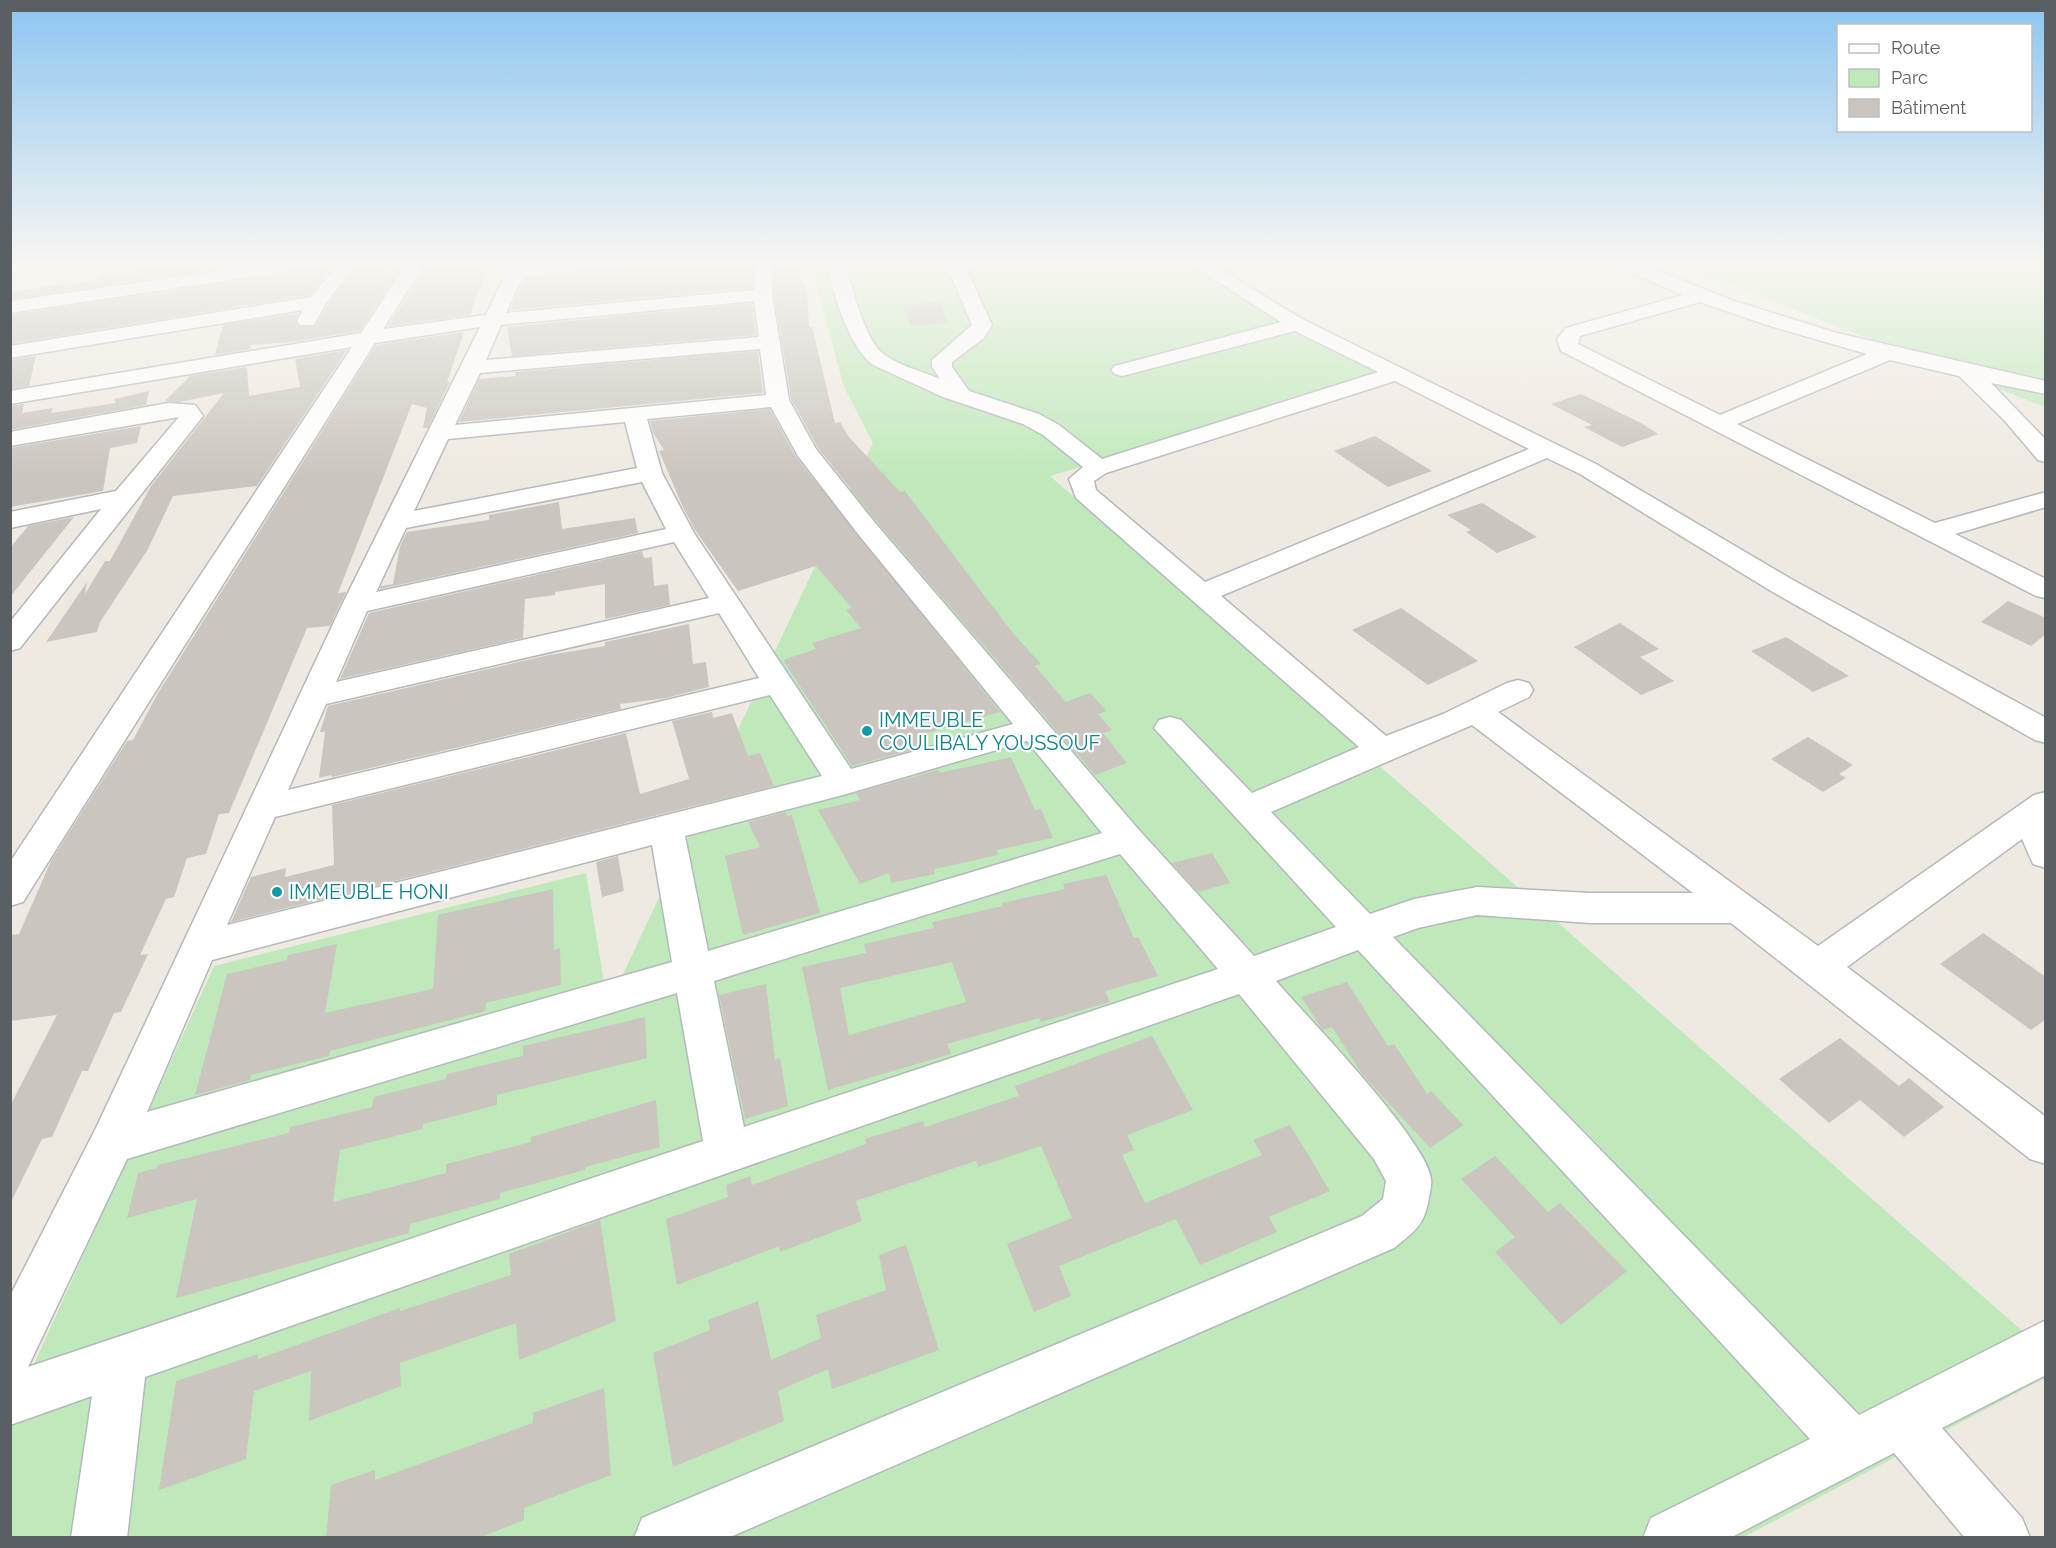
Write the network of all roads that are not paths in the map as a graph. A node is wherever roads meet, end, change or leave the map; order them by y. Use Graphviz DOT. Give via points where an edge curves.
graph roads {
  1 [pos="119,334"];
  2 [pos="298,334"];
  3 [pos="371,334"];
  4 [pos="392,334"];
  5 [pos="486,334"];
  6 [pos="768,334"];
  7 [pos="860,334"];
  8 [pos="977,334"];
  9 [pos="1258,334"];
  10 [pos="1317,334"];
  11 [pos="1571,334"];
  12 [pos="1818,334"];
  13 [pos="369,338"];
  14 [pos="769,342"];
  15 [pos="10,352"];
  16 [pos="287,352"];
  17 [pos="1885,354"];
  18 [pos="472,367"];
  19 [pos="1122,370"];
  20 [pos="1966,371"];
  21 [pos="1395,374"];
  22 [pos="2046,388"];
  23 [pos="961,395"];
  24 [pos="10,398"];
  25 [pos="778,400"];
  26 [pos="635,416"];
  27 [pos="1718,424"];
  28 [pos="439,433"];
  29 [pos="10,439"];
  30 [pos="1548,449"];
  31 [pos="2046,455"];
  32 [pos="1098,468"];
  33 [pos="650,473"];
  34 [pos="124,497"];
  35 [pos="2046,499"];
  36 [pos="10,520"];
  37 [pos="398,522"];
  38 [pos="1933,532"];
  39 [pos="681,533"];
  40 [pos="2046,590"];
  41 [pos="1203,592"];
  42 [pos="725,603"];
  43 [pos="356,605"];
  44 [pos="10,642"];
  45 [pos="778,683"];
  46 [pos="1518,690"];
  47 [pos="314,697"];
  48 [pos="1475,711"];
  49 [pos="1036,728"];
  50 [pos="1170,728"];
  51 [pos="2046,732"];
  52 [pos="1382,750"];
  53 [pos="843,783"];
  54 [pos="263,808"];
  55 [pos="1247,809"];
  56 [pos="2038,810"];
  57 [pos="666,828"];
  58 [pos="1127,838"];
  59 [pos="2046,855"];
  60 [pos="10,892"];
  61 [pos="1739,908"];
  62 [pos="1362,933"];
  63 [pos="198,948"];
  64 [pos="1818,967"];
  65 [pos="695,972"];
  66 [pos="1247,975"];
  67 [pos="112,1143"];
  68 [pos="2046,1144"];
  69 [pos="727,1152"];
  70 [pos="2046,1345"];
  71 [pos="10,1349"];
  72 [pos="122,1360"];
  73 [pos="10,1399"];
  74 [pos="1901,1421"];
  75 [pos="1852,1446"];
  76 [pos="99,1538"];
  77 [pos="662,1538"];
  78 [pos="1671,1538"];
  79 [pos="2002,1538"];
  1 -- 15 [label="street"];
  2 -- 16 [label="street"];
  3 -- 13 [label="street"];
  4 -- 13 [label="street"];
  5 -- 18 [label="street"];
  6 -- 14 [label="street"];
  7 -- 23 [label="street" via="880,362"];
  8 -- 23 [label="street" via="942,360 942,367"];
  9 -- 19 [label="street"];
  10 -- 21 [label="street"];
  11 -- 27 [label="street" via="1568,347"];
  12 -- 17 [label="street"];
  13 -- 16 [label="street"];
  13 -- 60 [label="street"];
  14 -- 18 [label="street"];
  14 -- 25 [label="street"];
  16 -- 24 [label="street"];
  17 -- 20 [label="street"];
  17 -- 27 [label="street"];
  18 -- 28 [label="street"];
  20 -- 22 [label="street"];
  20 -- 31 [label="street"];
  21 -- 30 [label="street"];
  21 -- 32 [label="street"];
  23 -- 32 [label="street" via="1014,412 1051,430"];
  25 -- 26 [label="street"];
  25 -- 49 [label="street" via="806,451 867,529"];
  26 -- 28 [label="street"];
  26 -- 33 [label="street"];
  27 -- 38 [label="street"];
  28 -- 37 [label="street"];
  29 -- 34 [label="street" via="168,410 187,410 192,416"];
  30 -- 41 [label="street"];
  30 -- 51 [label="street" via="1781,585"];
  32 -- 41 [label="street" via="1081,479 1085,493"];
  33 -- 37 [label="street"];
  33 -- 39 [label="street"];
  34 -- 36 [label="street"];
  34 -- 44 [label="street"];
  35 -- 38 [label="street"];
  37 -- 43 [label="street"];
  38 -- 40 [label="street"];
  39 -- 42 [label="street"];
  39 -- 43 [label="street"];
  41 -- 52 [label="street"];
  42 -- 45 [label="street"];
  42 -- 47 [label="street"];
  43 -- 47 [label="street"];
  45 -- 53 [label="street"];
  45 -- 54 [label="street"];
  46 -- 48 [label="street"];
  47 -- 54 [label="street"];
  48 -- 52 [label="street"];
  48 -- 61 [label="street"];
  49 -- 53 [label="street"];
  49 -- 58 [label="street"];
  50 -- 55 [label="street"];
  52 -- 55 [label="street"];
  53 -- 57 [label="street"];
  54 -- 63 [label="street"];
  55 -- 62 [label="street"];
  56 -- 59 [label="street"];
  56 -- 64 [label="street"];
  57 -- 63 [label="street"];
  57 -- 65 [label="street"];
  58 -- 65 [label="street"];
  58 -- 66 [label="street"];
  61 -- 62 [label="street" via="1590,908 1477,902 1414,914"];
  61 -- 64 [label="street"];
  62 -- 66 [label="street"];
  62 -- 75 [label="street"];
  63 -- 67 [label="street"];
  64 -- 68 [label="street"];
  65 -- 67 [label="street"];
  65 -- 69 [label="street"];
  66 -- 69 [label="street"];
  66 -- 77 [label="street" via="1390,1144 1408,1179 1404,1211 1378,1232"];
  67 -- 71 [label="street"];
  69 -- 72 [label="street"];
  70 -- 74 [label="street"];
  72 -- 73 [label="street"];
  72 -- 76 [label="street"];
  74 -- 75 [label="street"];
  74 -- 79 [label="street"];
  75 -- 78 [label="street"];
}
